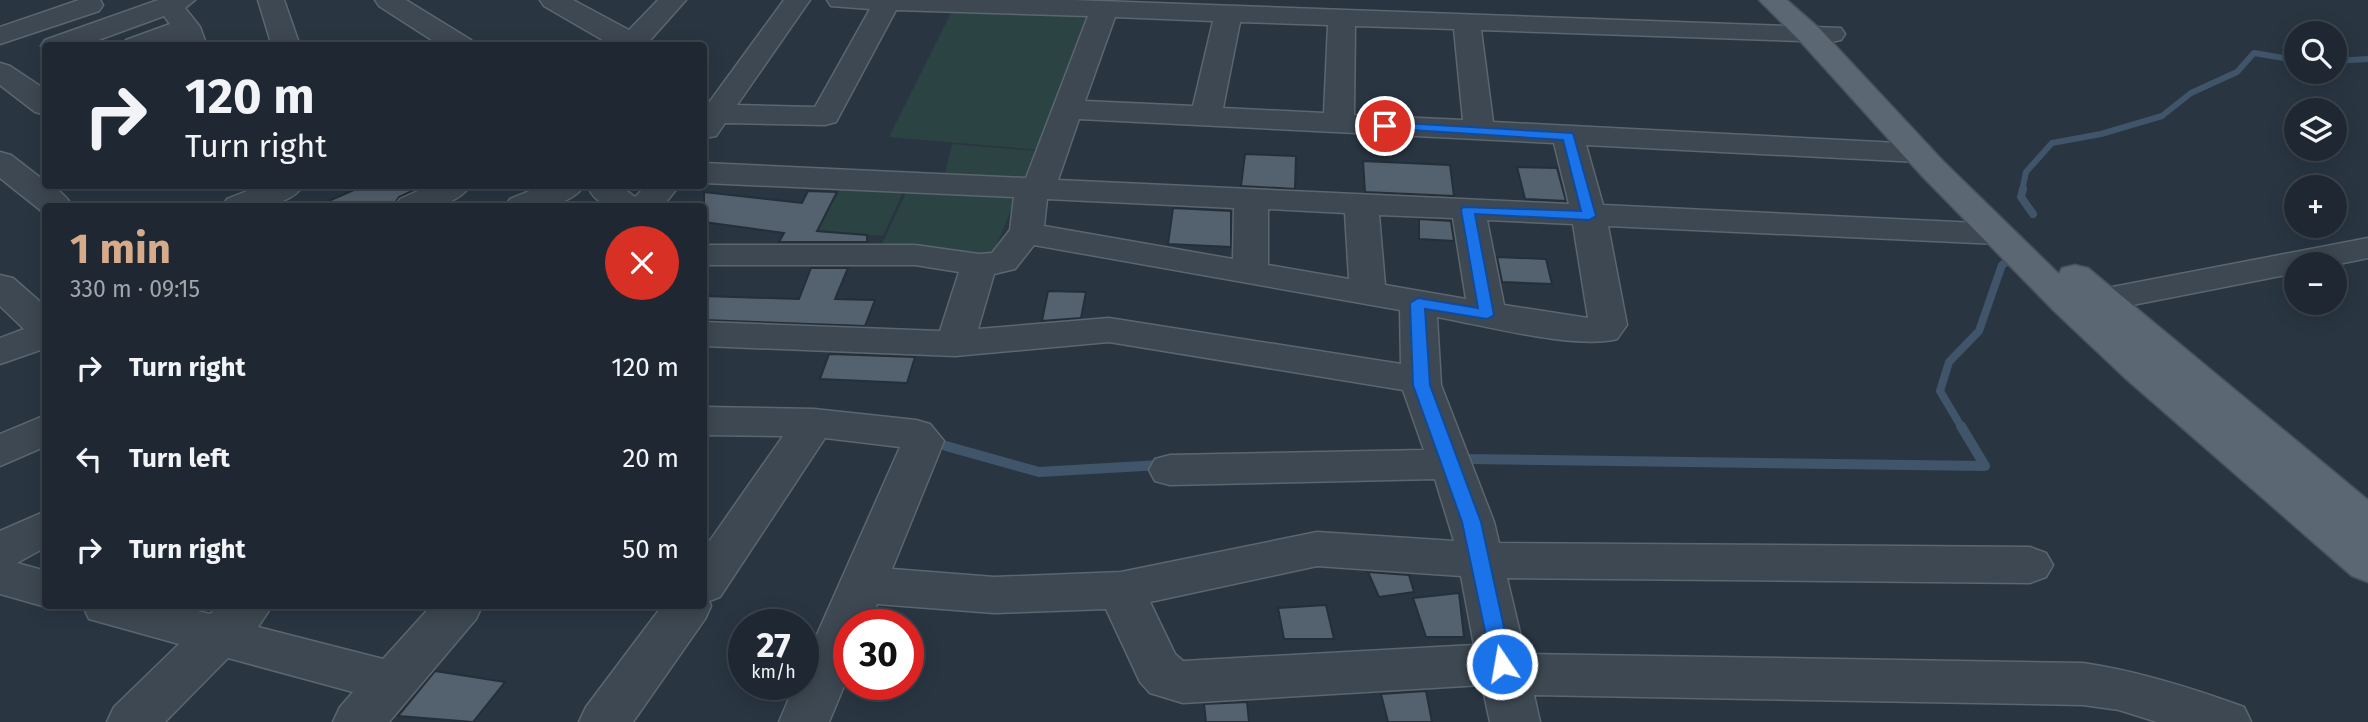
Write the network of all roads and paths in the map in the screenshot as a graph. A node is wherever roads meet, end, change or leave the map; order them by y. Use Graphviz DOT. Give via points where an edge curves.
graph roads {
  1 [pos="106,0"];
  2 [pos="271,0"];
  3 [pos="388,0"];
  4 [pos="553,0"];
  5 [pos="673,0"];
  6 [pos="797,0"];
  7 [pos="840,0"];
  8 [pos="1773,0"];
  9 [pos="887,2"];
  10 [pos="1106,5"];
  11 [pos="1228,15"];
  12 [pos="182,19"];
  13 [pos="1342,19"];
  14 [pos="1467,23"];
  15 [pos="1811,24"];
  16 [pos="0,36"];
  17 [pos="88,42"];
  18 [pos="143,42"];
  19 [pos="285,42"];
  20 [pos="455,42"];
  21 [pos="626,42"];
  22 [pos="631,42"];
  23 [pos="26,57"];
  24 [pos="39,91"];
  25 [pos="1067,109"];
  26 [pos="1206,116"];
  27 [pos="708,120"];
  28 [pos="1339,123"];
  29 [pos="1479,131"];
  30 [pos="1568,136"];
  31 [pos="1918,153"];
  32 [pos="0,162"];
  33 [pos="707,173"];
  34 [pos="280,189"];
  35 [pos="448,189"];
  36 [pos="561,189"];
  37 [pos="605,189"];
  38 [pos="660,189"];
  39 [pos="1035,189"];
  40 [pos="1251,199"];
  41 [pos="52,203"];
  42 [pos="246,203"];
  43 [pos="418,203"];
  44 [pos="529,203"];
  45 [pos="623,203"];
  46 [pos="648,203"];
  47 [pos="1361,205"];
  48 [pos="1468,210"];
  49 [pos="1589,216"];
  50 [pos="1027,231"];
  51 [pos="1998,234"];
  52 [pos="2368,248"];
  53 [pos="707,255"];
  54 [pos="979,265"];
  55 [pos="1250,273"];
  56 [pos="0,286"];
  57 [pos="1368,294"];
  58 [pos="2102,300"];
  59 [pos="1418,303"];
  60 [pos="2067,303"];
  61 [pos="1487,315"];
  62 [pos="42,324"];
  63 [pos="707,334"];
  64 [pos="42,336"];
  65 [pos="955,344"];
  66 [pos="0,352"];
  67 [pos="1421,380"];
  68 [pos="707,421"];
  69 [pos="814,423"];
  70 [pos="42,431"];
  71 [pos="0,450"];
  72 [pos="1450,464"];
  73 [pos="1170,470"];
  74 [pos="2368,525"];
  75 [pos="42,529"];
  76 [pos="0,551"];
  77 [pos="1479,560"];
  78 [pos="2368,564"];
  79 [pos="2030,565"];
  80 [pos="0,576"];
  81 [pos="707,580"];
  82 [pos="861,585"];
  83 [pos="42,588"];
  84 [pos="1121,590"];
  85 [pos="131,609"];
  86 [pos="456,609"];
  87 [pos="686,609"];
  88 [pos="232,621"];
  89 [pos="1503,669"];
  90 [pos="392,682"];
  91 [pos="132,722"];
  92 [pos="358,722"];
  93 [pos="604,722"];
  94 [pos="804,722"];
  95 [pos="1515,722"];
  96 [pos="2226,722"];
  1 -- 16 [label="street"];
  2 -- 19 [label="street"];
  3 -- 20 [label="street"];
  4 -- 21 [label="street"];
  5 -- 22 [label="street"];
  6 -- 27 [label="street"];
  7 -- 9 [label="street"];
  8 -- 15 [label="main road"];
  9 -- 10 [label="street"];
  9 -- 27 [label="street" via="825,116"];
  10 -- 11 [label="street"];
  10 -- 15 [label="street"];
  10 -- 25 [label="street"];
  11 -- 13 [label="street"];
  11 -- 26 [label="street"];
  12 -- 17 [label="street"];
  12 -- 18 [label="street"];
  13 -- 14 [label="street"];
  13 -- 28 [label="street"];
  14 -- 15 [label="street"];
  14 -- 29 [label="street"];
  15 -- 31 [label="main road"];
  15 -- 58 [label="main road"];
  23 -- 24 [label="street"];
  25 -- 26 [label="street"];
  25 -- 39 [label="street"];
  26 -- 28 [label="street"];
  28 -- 29 [label="street"];
  29 -- 30 [label="street"];
  30 -- 31 [label="street"];
  30 -- 49 [label="street"];
  31 -- 51 [label="main road"];
  32 -- 41 [label="street"];
  33 -- 39 [label="street"];
  34 -- 42 [label="street"];
  35 -- 43 [label="street"];
  36 -- 44 [label="street"];
  37 -- 45 [label="street"];
  38 -- 46 [label="street"];
  39 -- 40 [label="street"];
  39 -- 50 [label="street"];
  40 -- 47 [label="street"];
  40 -- 55 [label="street"];
  47 -- 48 [label="street"];
  47 -- 57 [label="street"];
  48 -- 49 [label="street"];
  48 -- 61 [label="street"];
  49 -- 51 [label="street"];
  49 -- 61 [label="street" via="1608,326 1604,331"];
  50 -- 54 [label="street" via="1003,262"];
  50 -- 55 [label="street"];
  51 -- 60 [label="main road"];
  52 -- 58 [label="street"];
  53 -- 54 [label="street" via="915,255"];
  54 -- 65 [label="street"];
  55 -- 57 [label="street"];
  56 -- 62 [label="street"];
  57 -- 59 [label="street"];
  58 -- 60 [label="street"];
  58 -- 74 [label="main road"];
  59 -- 61 [label="street"];
  59 -- 67 [label="street"];
  60 -- 78 [label="main road"];
  63 -- 65 [label="street"];
  64 -- 66 [label="street"];
  65 -- 67 [label="street" via="1109,330"];
  67 -- 72 [label="street"];
  68 -- 69 [label="street"];
  69 -- 81 [label="street"];
  69 -- 82 [label="street" via="916,434 923,440"];
  70 -- 71 [label="street"];
  72 -- 73 [label="street"];
  72 -- 77 [label="street" via="1472,522"];
  75 -- 76 [label="street"];
  77 -- 79 [label="street"];
  77 -- 84 [label="street" via="1317,549"];
  77 -- 89 [label="street"];
  80 -- 83 [label="street"];
  82 -- 84 [label="street" via="994,594"];
  82 -- 94 [label="street"];
  84 -- 89 [label="street" via="1157,668 1167,678 1182,682"];
  85 -- 88 [label="street"];
  86 -- 90 [label="street"];
  87 -- 93 [label="street"];
  88 -- 90 [label="street"];
  88 -- 91 [label="street"];
  89 -- 95 [label="street"];
  89 -- 96 [label="street" via="2083,684 2119,688"];
  90 -- 92 [label="street"];
}
